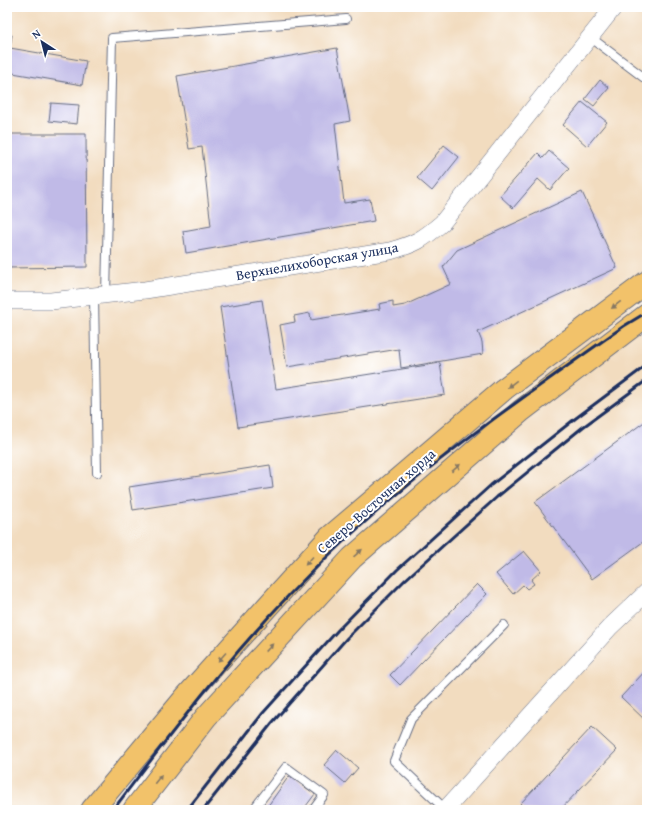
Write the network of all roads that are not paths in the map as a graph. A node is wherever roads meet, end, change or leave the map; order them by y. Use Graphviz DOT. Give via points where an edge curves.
graph roads {
  1 [pos="614,7"];
  2 [pos="346,19"];
  3 [pos="590,37"];
  4 [pos="647,80"];
  5 [pos="647,282"];
  6 [pos="100,296"];
  7 [pos="7,301"];
  8 [pos="647,315"];
  9 [pos="97,473"];
  10 [pos="647,592"];
  11 [pos="504,625"];
  12 [pos="92,810"];
  13 [pos="134,810"];
  14 [pos="253,810"];
  15 [pos="313,810"];
  16 [pos="445,810"];
  1 -- 3 [label="street, Верхнелихоборская улица"];
  2 -- 6 [label="lane" via="112,38"];
  3 -- 4 [label="lane"];
  3 -- 6 [label="street, Верхнелихоборская улица" via="460,202 442,223 424,238 390,250"];
  5 -- 12 [label="main road, Северо-Восточная хорда, one-way" via="504,389 329,538 186,697"];
  6 -- 7 [label="street, Верхнелихоборская улица" via="51,301"];
  6 -- 9 [label="lane"];
  13 -- 8 [label="main road, Северо-Восточная хорда, one-way" via="206,717 352,558 521,411"];
  10 -- 16 [label="street" via="610,628"];
  11 -- 16 [label="lane" via="411,719 394,761"];
  14 -- 15 [label="lane" via="286,767 324,795"];
}
